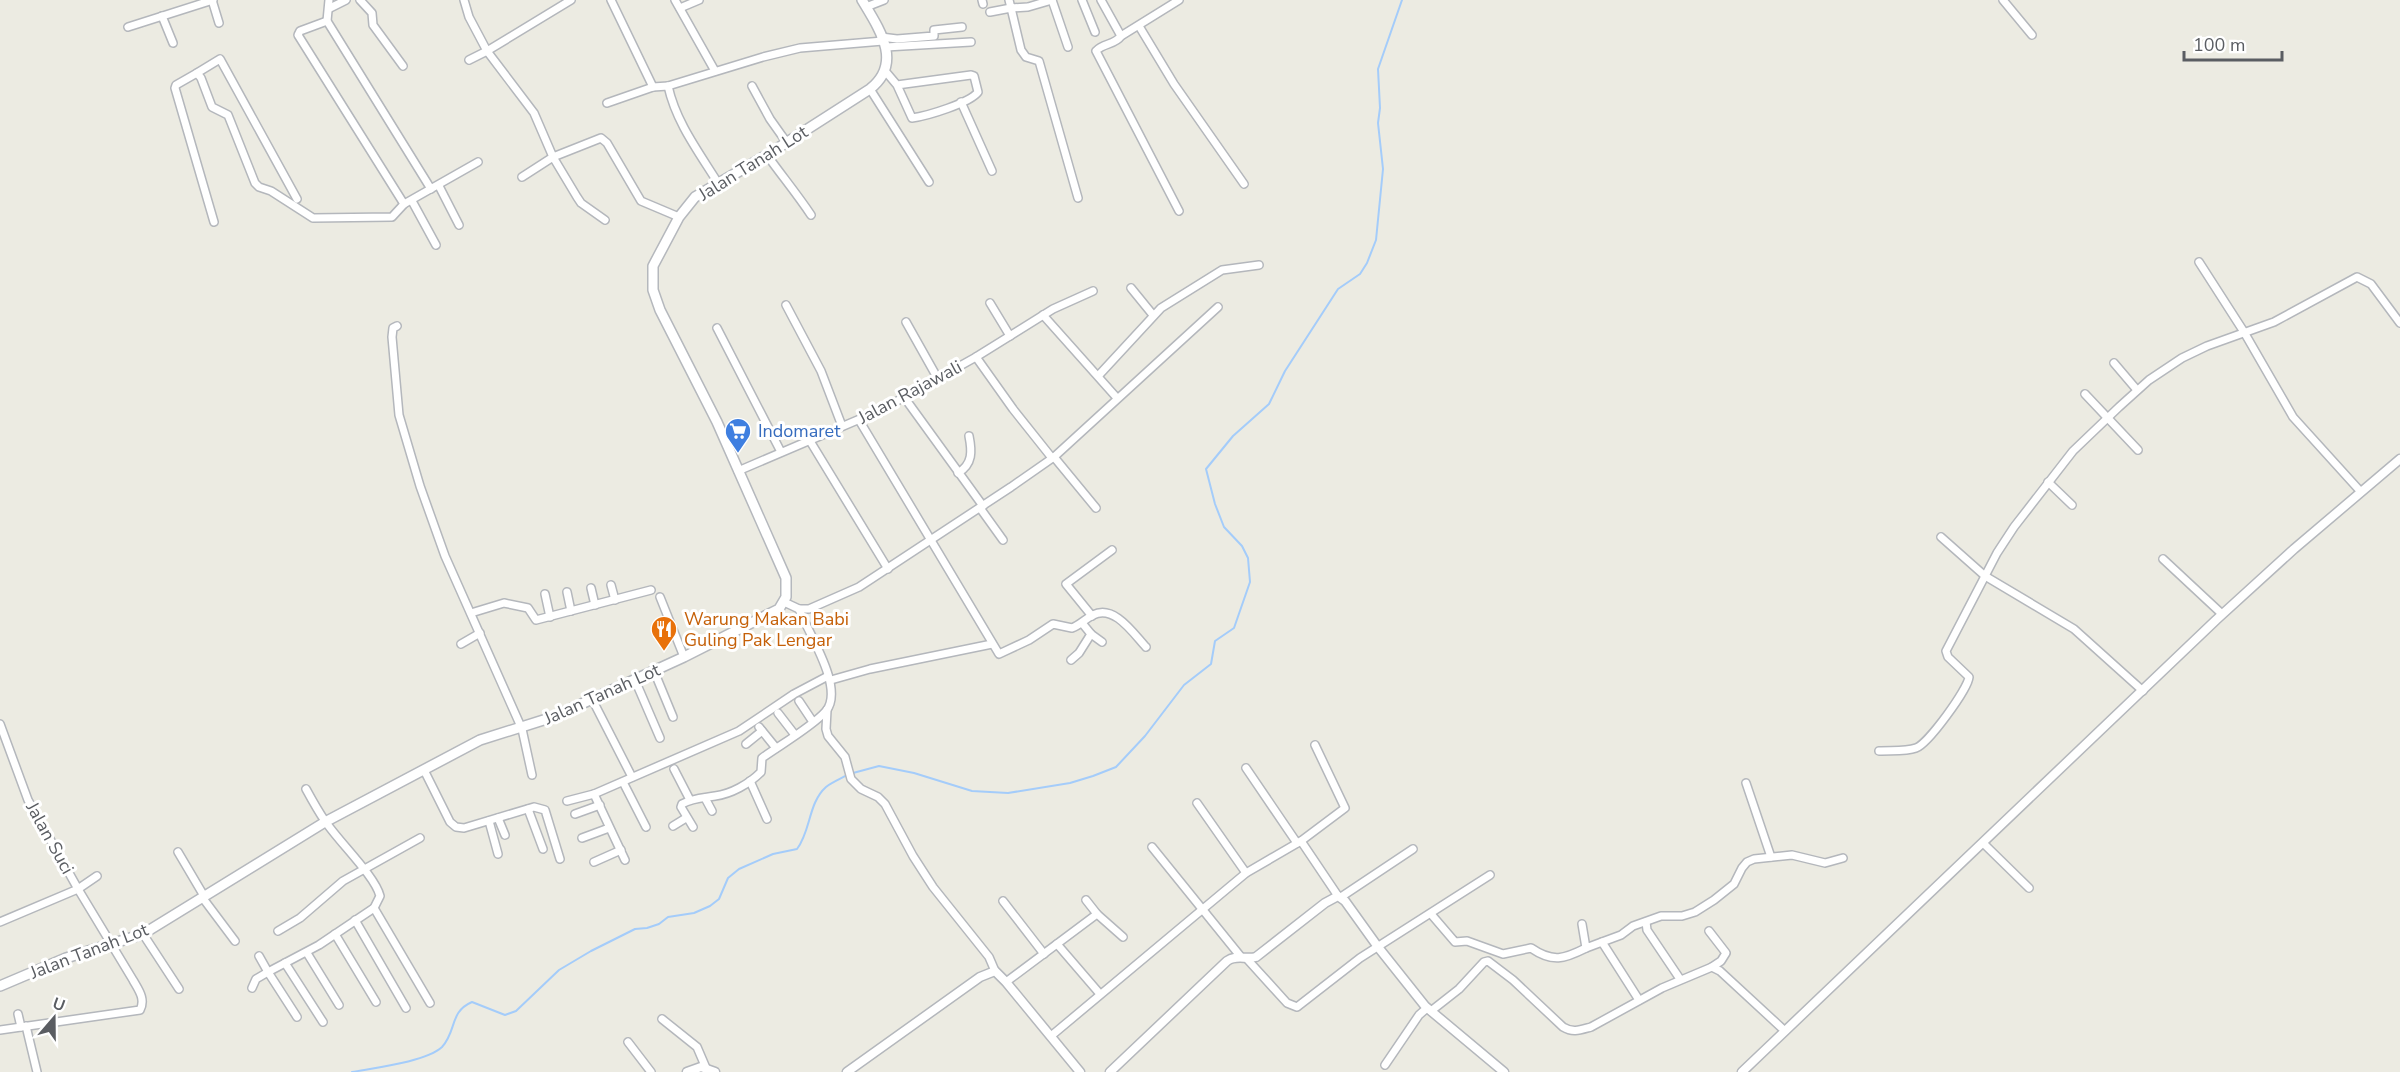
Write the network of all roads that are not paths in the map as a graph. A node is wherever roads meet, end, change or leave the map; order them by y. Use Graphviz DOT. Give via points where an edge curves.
graph roads {
  1 [pos="212,0"];
  2 [pos="329,0"];
  3 [pos="346,0"];
  4 [pos="360,0"];
  5 [pos="571,0"];
  6 [pos="611,0"];
  7 [pos="675,0"];
  8 [pos="699,0"];
  9 [pos="884,0"];
  10 [pos="1009,0"];
  11 [pos="1052,0"];
  12 [pos="1082,0"];
  13 [pos="1101,0"];
  14 [pos="1179,0"];
  15 [pos="2003,0"];
  16 [pos="466,1"];
  17 [pos="864,4"];
  18 [pos="330,8"];
  19 [pos="680,8"];
  20 [pos="1011,8"];
  21 [pos="990,12"];
  22 [pos="162,16"];
  23 [pos="327,21"];
  24 [pos="219,23"];
  25 [pos="1140,26"];
  26 [pos="128,27"];
  27 [pos="962,27"];
  28 [pos="1095,33"];
  29 [pos="2032,35"];
  30 [pos="1121,36"];
  31 [pos="883,42"];
  32 [pos="971,42"];
  33 [pos="173,43"];
  34 [pos="1068,47"];
  35 [pos="488,51"];
  36 [pos="469,60"];
  37 [pos="403,66"];
  38 [pos="715,71"];
  39 [pos="886,72"];
  40 [pos="197,73"];
  41 [pos="897,84"];
  42 [pos="668,86"];
  43 [pos="752,86"];
  44 [pos="653,87"];
  45 [pos="870,89"];
  46 [pos="961,102"];
  47 [pos="607,103"];
  48 [pos="787,142"];
  49 [pos="767,155"];
  50 [pos="553,156"];
  51 [pos="478,162"];
  52 [pos="993,171"];
  53 [pos="522,177"];
  54 [pos="929,182"];
  55 [pos="718,183"];
  56 [pos="1244,184"];
  57 [pos="439,186"];
  58 [pos="431,189"];
  59 [pos="1078,198"];
  60 [pos="297,199"];
  61 [pos="412,201"];
  62 [pos="404,204"];
  63 [pos="1179,211"];
  64 [pos="811,214"];
  65 [pos="679,217"];
  66 [pos="605,220"];
  67 [pos="214,222"];
  68 [pos="459,225"];
  69 [pos="436,245"];
  70 [pos="2199,262"];
  71 [pos="1258,265"];
  72 [pos="1131,288"];
  73 [pos="1093,291"];
  74 [pos="990,303"];
  75 [pos="786,305"];
  76 [pos="1218,307"];
  77 [pos="1043,315"];
  78 [pos="1154,315"];
  79 [pos="906,322"];
  80 [pos="2400,323"];
  81 [pos="397,326"];
  82 [pos="717,328"];
  83 [pos="2244,332"];
  84 [pos="1010,336"];
  85 [pos="976,357"];
  86 [pos="2114,363"];
  87 [pos="1099,375"];
  88 [pos="938,379"];
  89 [pos="2137,390"];
  90 [pos="2085,394"];
  91 [pos="904,397"];
  92 [pos="1117,398"];
  93 [pos="2107,418"];
  94 [pos="859,420"];
  95 [pos="842,426"];
  96 [pos="969,436"];
  97 [pos="810,441"];
  98 [pos="2138,450"];
  99 [pos="781,453"];
  100 [pos="1053,458"];
  101 [pos="2400,459"];
  102 [pos="738,471"];
  103 [pos="958,473"];
  104 [pos="2048,482"];
  105 [pos="2361,492"];
  106 [pos="2072,506"];
  107 [pos="982,507"];
  108 [pos="1096,508"];
  109 [pos="1941,537"];
  110 [pos="1003,540"];
  111 [pos="930,542"];
  112 [pos="1112,550"];
  113 [pos="2163,559"];
  114 [pos="888,569"];
  115 [pos="1985,576"];
  116 [pos="611,585"];
  117 [pos="591,588"];
  118 [pos="651,590"];
  119 [pos="567,592"];
  120 [pos="545,594"];
  121 [pos="660,597"];
  122 [pos="615,600"];
  123 [pos="784,602"];
  124 [pos="595,605"];
  125 [pos="799,609"];
  126 [pos="571,611"];
  127 [pos="471,613"];
  128 [pos="2222,614"];
  129 [pos="1092,616"];
  130 [pos="550,617"];
  131 [pos="1082,623"];
  132 [pos="480,633"];
  133 [pos="1091,634"];
  134 [pos="1102,642"];
  135 [pos="461,644"];
  136 [pos="992,644"];
  137 [pos="1146,646"];
  138 [pos="684,657"];
  139 [pos="1071,660"];
  140 [pos="654,671"];
  141 [pos="830,678"];
  142 [pos="635,680"];
  143 [pos="2143,691"];
  144 [pos="592,699"];
  145 [pos="799,701"];
  146 [pos="827,710"];
  147 [pos="778,713"];
  148 [pos="674,717"];
  149 [pos="813,722"];
  150 [pos="0,724"];
  151 [pos="522,729"];
  152 [pos="795,735"];
  153 [pos="660,738"];
  154 [pos="746,744"];
  155 [pos="1315,745"];
  156 [pos="776,748"];
  157 [pos="1879,751"];
  158 [pos="1246,768"];
  159 [pos="674,769"];
  160 [pos="424,770"];
  161 [pos="532,775"];
  162 [pos="632,777"];
  163 [pos="750,781"];
  164 [pos="623,782"];
  165 [pos="1746,783"];
  166 [pos="306,789"];
  167 [pos="594,794"];
  168 [pos="705,798"];
  169 [pos="690,800"];
  170 [pos="567,801"];
  171 [pos="1197,803"];
  172 [pos="600,804"];
  173 [pos="528,809"];
  174 [pos="712,811"];
  175 [pos="575,814"];
  176 [pos="498,818"];
  177 [pos="686,818"];
  178 [pos="767,819"];
  179 [pos="489,821"];
  180 [pos="325,822"];
  181 [pos="673,826"];
  182 [pos="646,827"];
  183 [pos="693,827"];
  184 [pos="609,828"];
  185 [pos="505,835"];
  186 [pos="420,838"];
  187 [pos="582,838"];
  188 [pos="1299,842"];
  189 [pos="1983,843"];
  190 [pos="1152,847"];
  191 [pos="543,849"];
  192 [pos="1413,849"];
  193 [pos="621,850"];
  194 [pos="178,852"];
  195 [pos="498,854"];
  196 [pos="1771,856"];
  197 [pos="1843,858"];
  198 [pos="560,859"];
  199 [pos="625,860"];
  200 [pos="594,862"];
  201 [pos="362,869"];
  202 [pos="1246,873"];
  203 [pos="1490,875"];
  204 [pos="97,876"];
  205 [pos="2029,888"];
  206 [pos="78,890"];
  207 [pos="203,897"];
  208 [pos="1339,897"];
  209 [pos="1086,900"];
  210 [pos="1003,901"];
  211 [pos="375,908"];
  212 [pos="1203,908"];
  213 [pos="1097,914"];
  214 [pos="1431,914"];
  215 [pos="355,920"];
  216 [pos="0,922"];
  217 [pos="1646,922"];
  218 [pos="1582,924"];
  219 [pos="279,931"];
  220 [pos="1709,931"];
  221 [pos="143,934"];
  222 [pos="335,934"];
  223 [pos="1123,937"];
  224 [pos="235,941"];
  225 [pos="1602,942"];
  226 [pos="1057,944"];
  227 [pos="111,946"];
  228 [pos="1378,947"];
  229 [pos="1586,948"];
  230 [pos="307,953"];
  231 [pos="1044,954"];
  232 [pos="259,956"];
  233 [pos="1244,958"];
  234 [pos="285,963"];
  235 [pos="1712,967"];
  236 [pos="995,971"];
  237 [pos="268,972"];
  238 [pos="1680,979"];
  239 [pos="1006,982"];
  240 [pos="0,986"];
  241 [pos="252,988"];
  242 [pos="179,989"];
  243 [pos="1100,994"];
  244 [pos="1639,1000"];
  245 [pos="376,1002"];
  246 [pos="430,1003"];
  247 [pos="339,1005"];
  248 [pos="406,1008"];
  249 [pos="1429,1009"];
  250 [pos="18,1014"];
  251 [pos="297,1017"];
  252 [pos="662,1019"];
  253 [pos="322,1022"];
  254 [pos="24,1027"];
  255 [pos="0,1030"];
  256 [pos="1785,1031"];
  257 [pos="1051,1036"];
  258 [pos="628,1042"];
  259 [pos="1385,1065"];
  260 [pos="711,1070"];
  261 [pos="37,1072"];
  262 [pos="651,1072"];
  263 [pos="687,1072"];
  264 [pos="847,1072"];
  265 [pos="1080,1072"];
  266 [pos="1110,1072"];
  267 [pos="1504,1072"];
  268 [pos="1742,1072"];
  1 -- 22 [label="street"];
  1 -- 24 [label="street"];
  2 -- 18 [label="street"];
  3 -- 18 [label="street"];
  4 -- 37 [label="street"];
  5 -- 35 [label="street"];
  6 -- 44 [label="street"];
  7 -- 19 [label="street"];
  8 -- 19 [label="street"];
  9 -- 17 [label="street"];
  10 -- 20 [label="street"];
  11 -- 20 [label="street"];
  11 -- 34 [label="street"];
  12 -- 28 [label="street"];
  13 -- 30 [label="street"];
  14 -- 25 [label="street"];
  15 -- 29 [label="street"];
  16 -- 35 [label="street" via="469,17"];
  17 -- 31 [label="main road"];
  18 -- 23 [label="street"];
  19 -- 38 [label="street"];
  20 -- 21 [label="street"];
  20 -- 59 [label="street" via="1021,50 1040,64"];
  22 -- 26 [label="street"];
  22 -- 33 [label="street"];
  23 -- 58 [label="street"];
  23 -- 62 [label="street" via="298,35"];
  25 -- 30 [label="street"];
  25 -- 56 [label="street" via="1174,84"];
  27 -- 31 [label="street" via="934,30 934,36"];
  30 -- 63 [label="street" via="1099,48 1096,54"];
  31 -- 32 [label="street"];
  31 -- 38 [label="street" via="800,48"];
  31 -- 39 [label="main road" via="888,59"];
  35 -- 36 [label="street"];
  35 -- 50 [label="street" via="534,113"];
  38 -- 42 [label="street"];
  39 -- 41 [label="street"];
  39 -- 45 [label="main road, Jalan Tanah Lot"];
  40 -- 60 [label="street" via="220,59"];
  40 -- 62 [label="street" via="212,106 228,114 259,187 319,219 388,218 396,215"];
  40 -- 67 [label="street" via="175,88"];
  41 -- 46 [label="street" via="912,118"];
  41 -- 46 [label="street" via="972,75 977,94"];
  42 -- 44 [label="street"];
  42 -- 55 [label="street" via="680,122"];
  43 -- 48 [label="street"];
  44 -- 47 [label="street"];
  45 -- 48 [label="main road, Jalan Tanah Lot"];
  45 -- 54 [label="street"];
  46 -- 52 [label="street"];
  48 -- 49 [label="main road, Jalan Tanah Lot"];
  49 -- 55 [label="main road, Jalan Tanah Lot"];
  49 -- 64 [label="street"];
  50 -- 53 [label="street"];
  50 -- 65 [label="street" via="601,138 636,196"];
  50 -- 66 [label="street" via="581,203"];
  51 -- 57 [label="street"];
  55 -- 65 [label="main road, Jalan Tanah Lot" via="695,197"];
  57 -- 58 [label="street"];
  57 -- 68 [label="street"];
  58 -- 61 [label="street"];
  61 -- 62 [label="street"];
  61 -- 69 [label="street"];
  65 -- 102 [label="main road, Jalan Tanah Lot" via="656,259 653,290"];
  70 -- 83 [label="street"];
  71 -- 78 [label="street" via="1222,270"];
  72 -- 78 [label="street"];
  73 -- 77 [label="street, Jalan Rajawali"];
  74 -- 84 [label="street"];
  75 -- 95 [label="street" via="821,371"];
  76 -- 92 [label="street"];
  77 -- 84 [label="street, Jalan Rajawali"];
  77 -- 87 [label="street"];
  78 -- 87 [label="street"];
  79 -- 88 [label="street"];
  80 -- 83 [label="street" via="2371,284 2361,277 2274,322"];
  81 -- 127 [label="street" via="392,337 399,415 429,514"];
  82 -- 99 [label="street"];
  83 -- 89 [label="street" via="2182,358"];
  83 -- 105 [label="street" via="2293,417"];
  84 -- 85 [label="street, Jalan Rajawali"];
  85 -- 88 [label="street, Jalan Rajawali"];
  85 -- 100 [label="street"];
  86 -- 89 [label="street"];
  87 -- 92 [label="street"];
  88 -- 91 [label="street, Jalan Rajawali"];
  89 -- 93 [label="street"];
  90 -- 93 [label="street"];
  91 -- 94 [label="street, Jalan Rajawali"];
  91 -- 103 [label="street"];
  92 -- 100 [label="street"];
  93 -- 98 [label="street"];
  93 -- 104 [label="street"];
  94 -- 95 [label="street, Jalan Rajawali"];
  94 -- 111 [label="street"];
  95 -- 97 [label="street, Jalan Rajawali"];
  96 -- 103 [label="street" via="971,459"];
  97 -- 99 [label="street, Jalan Rajawali"];
  97 -- 114 [label="street"];
  99 -- 102 [label="street, Jalan Rajawali"];
  100 -- 107 [label="street"];
  100 -- 108 [label="street"];
  101 -- 105 [label="street"];
  102 -- 123 [label="main road, Jalan Tanah Lot" via="786,578"];
  103 -- 107 [label="street"];
  104 -- 106 [label="street"];
  104 -- 115 [label="street" via="2014,527"];
  105 -- 128 [label="street"];
  107 -- 110 [label="street"];
  107 -- 111 [label="street"];
  109 -- 115 [label="street"];
  111 -- 114 [label="street"];
  111 -- 136 [label="street"];
  112 -- 129 [label="street" via="1065,584"];
  113 -- 128 [label="street"];
  114 -- 125 [label="street" via="835,599"];
  115 -- 143 [label="street" via="2074,629"];
  115 -- 157 [label="street" via="1946,651 1968,674 1967,685 1920,747"];
  116 -- 122 [label="street"];
  117 -- 124 [label="street"];
  118 -- 122 [label="street"];
  119 -- 126 [label="street"];
  120 -- 130 [label="street"];
  121 -- 138 [label="street"];
  122 -- 124 [label="street"];
  123 -- 125 [label="street"];
  123 -- 138 [label="main road, Jalan Tanah Lot" via="774,613"];
  124 -- 126 [label="street"];
  125 -- 141 [label="street"];
  126 -- 130 [label="street"];
  127 -- 130 [label="street" via="506,603 528,608 535,620"];
  127 -- 132 [label="street"];
  128 -- 143 [label="street"];
  129 -- 131 [label="street"];
  129 -- 137 [label="street" via="1104,612 1114,615"];
  131 -- 133 [label="street"];
  131 -- 136 [label="street" via="1068,628 1053,624 999,654"];
  132 -- 135 [label="street"];
  132 -- 151 [label="street"];
  133 -- 134 [label="street"];
  133 -- 139 [label="street"];
  136 -- 141 [label="street"];
  138 -- 140 [label="main road, Jalan Tanah Lot"];
  140 -- 142 [label="main road, Jalan Tanah Lot"];
  140 -- 148 [label="street"];
  141 -- 146 [label="street" via="832,698"];
  141 -- 162 [label="street" via="794,694 739,731"];
  142 -- 144 [label="main road, Jalan Tanah Lot"];
  142 -- 153 [label="street"];
  143 -- 189 [label="street"];
  144 -- 151 [label="main road, Jalan Tanah Lot"];
  144 -- 162 [label="street"];
  145 -- 149 [label="street"];
  146 -- 149 [label="street"];
  146 -- 236 [label="street" via="828,736 845,757 851,779 885,804 933,886 989,957"];
  147 -- 152 [label="street"];
  149 -- 152 [label="street"];
  150 -- 206 [label="street, Jalan Suci" via="28,800"];
  151 -- 160 [label="main road, Jalan Tanah Lot" via="492,735"];
  151 -- 161 [label="street"];
  152 -- 156 [label="street"];
  154 -- 156 [label="street" via="761,729"];
  155 -- 188 [label="street" via="1345,808"];
  156 -- 163 [label="street" via="762,758 761,772"];
  158 -- 188 [label="street"];
  159 -- 169 [label="street"];
  160 -- 179 [label="street" via="453,825 464,828"];
  160 -- 180 [label="main road, Jalan Tanah Lot"];
  162 -- 164 [label="street"];
  163 -- 168 [label="street"];
  163 -- 178 [label="street"];
  164 -- 167 [label="street"];
  164 -- 182 [label="street"];
  165 -- 196 [label="street"];
  166 -- 180 [label="street"];
  167 -- 170 [label="street"];
  167 -- 172 [label="street"];
  168 -- 169 [label="street"];
  168 -- 174 [label="street"];
  169 -- 177 [label="street" via="681,805"];
  171 -- 202 [label="street"];
  172 -- 175 [label="street"];
  172 -- 184 [label="street"];
  173 -- 176 [label="street"];
  173 -- 191 [label="street"];
  173 -- 198 [label="street" via="545,810"];
  176 -- 179 [label="street"];
  176 -- 185 [label="street"];
  177 -- 181 [label="street"];
  177 -- 183 [label="street"];
  179 -- 195 [label="street"];
  180 -- 201 [label="street"];
  180 -- 207 [label="main road, Jalan Tanah Lot"];
  184 -- 187 [label="street"];
  184 -- 193 [label="street"];
  186 -- 201 [label="street"];
  188 -- 202 [label="street"];
  188 -- 208 [label="street"];
  189 -- 205 [label="street"];
  189 -- 256 [label="street"];
  190 -- 212 [label="street"];
  192 -- 208 [label="street"];
  193 -- 199 [label="street"];
  193 -- 200 [label="street"];
  194 -- 207 [label="street"];
  196 -- 197 [label="street" via="1792,855 1826,863"];
  196 -- 217 [label="street" via="1747,862 1734,884 1695,912"];
  201 -- 211 [label="street" via="380,894"];
  201 -- 219 [label="street"];
  202 -- 212 [label="street"];
  203 -- 214 [label="street"];
  204 -- 206 [label="street"];
  206 -- 216 [label="street"];
  206 -- 227 [label="street, Jalan Suci"];
  207 -- 221 [label="main road, Jalan Tanah Lot"];
  207 -- 224 [label="street"];
  208 -- 228 [label="street"];
  208 -- 233 [label="street" via="1325,903 1256,957"];
  209 -- 213 [label="street"];
  210 -- 231 [label="street"];
  211 -- 215 [label="street"];
  211 -- 246 [label="street"];
  212 -- 233 [label="street"];
  212 -- 243 [label="street"];
  213 -- 223 [label="street"];
  213 -- 226 [label="street"];
  214 -- 228 [label="street"];
  214 -- 229 [label="street" via="1455,942 1467,941 1503,954 1531,948 1557,959"];
  215 -- 222 [label="street"];
  215 -- 248 [label="street"];
  217 -- 225 [label="street"];
  217 -- 238 [label="street" via="1647,930"];
  218 -- 229 [label="street"];
  220 -- 235 [label="street" via="1726,952"];
  221 -- 227 [label="main road, Jalan Tanah Lot"];
  221 -- 242 [label="street"];
  222 -- 230 [label="street"];
  222 -- 245 [label="street"];
  225 -- 229 [label="street"];
  225 -- 244 [label="street"];
  226 -- 231 [label="street"];
  226 -- 243 [label="street"];
  227 -- 240 [label="main road, Jalan Tanah Lot" via="66,958"];
  227 -- 254 [label="street, Jalan Suci" via="141,995 140,1010"];
  228 -- 233 [label="street" via="1295,1007"];
  228 -- 249 [label="street"];
  230 -- 234 [label="street"];
  230 -- 247 [label="street"];
  231 -- 239 [label="street"];
  232 -- 237 [label="street"];
  233 -- 266 [label="street" via="1227,961"];
  234 -- 237 [label="street"];
  234 -- 253 [label="street"];
  235 -- 238 [label="street"];
  235 -- 256 [label="street"];
  236 -- 239 [label="street"];
  236 -- 264 [label="street" via="980,977"];
  237 -- 241 [label="street" via="256,979"];
  237 -- 251 [label="street"];
  238 -- 244 [label="street"];
  239 -- 257 [label="street"];
  243 -- 257 [label="street"];
  244 -- 249 [label="street" via="1591,1027 1572,1031 1486,961 1459,989"];
  249 -- 259 [label="street" via="1419,1015"];
  249 -- 267 [label="street"];
  250 -- 254 [label="street"];
  252 -- 260 [label="street" via="697,1047"];
  254 -- 255 [label="street"];
  254 -- 261 [label="street"];
  256 -- 268 [label="street"];
  257 -- 265 [label="street"];
  258 -- 262 [label="street"];
  260 -- 263 [label="street" via="697,1067"];
}
